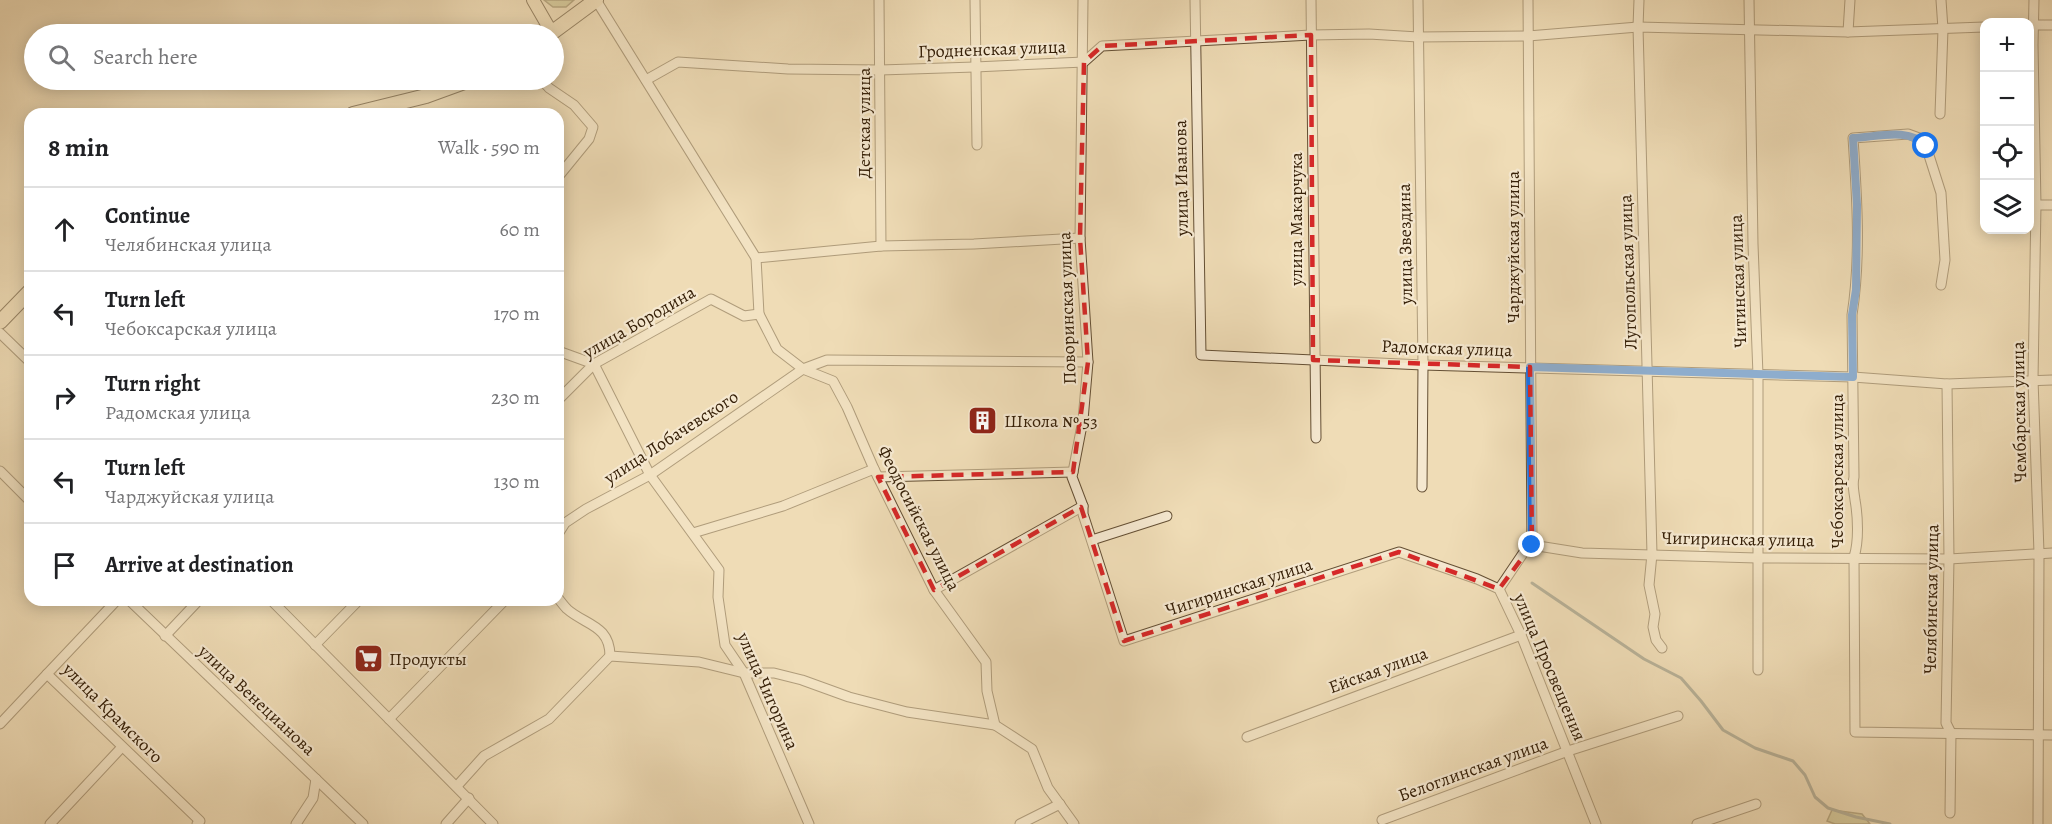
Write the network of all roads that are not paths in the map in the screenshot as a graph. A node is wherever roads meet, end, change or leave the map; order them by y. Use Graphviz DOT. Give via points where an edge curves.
graph roads {
  1 [pos="533,0"];
  2 [pos="596,0"];
  3 [pos="879,0"];
  4 [pos="975,0"];
  5 [pos="1083,0"];
  6 [pos="1195,0"];
  7 [pos="1311,0"];
  8 [pos="1418,0"];
  9 [pos="1528,0"];
  10 [pos="1639,0"];
  11 [pos="1749,0"];
  12 [pos="1850,0"];
  13 [pos="1941,0"];
  14 [pos="2034,0"];
  15 [pos="2033,18"];
  16 [pos="546,24"];
  17 [pos="564,24"];
  18 [pos="2034,25"];
  19 [pos="2052,25"];
  20 [pos="1638,27"];
  21 [pos="1980,27"];
  22 [pos="1943,29"];
  23 [pos="1749,30"];
  24 [pos="1848,32"];
  25 [pos="1311,35"];
  26 [pos="1528,36"];
  27 [pos="1418,37"];
  28 [pos="1194,42"];
  29 [pos="1084,62"];
  30 [pos="975,67"];
  31 [pos="880,70"];
  32 [pos="2034,72"];
  33 [pos="646,80"];
  34 [pos="442,90"];
  35 [pos="552,90"];
  36 [pos="377,108"];
  37 [pos="1940,114"];
  38 [pos="977,145"];
  39 [pos="564,169"];
  40 [pos="2036,205"];
  41 [pos="2052,205"];
  42 [pos="1080,238"];
  43 [pos="881,246"];
  44 [pos="756,258"];
  45 [pos="1941,285"];
  46 [pos="24,297"];
  47 [pos="759,314"];
  48 [pos="0,322"];
  49 [pos="0,333"];
  50 [pos="564,353"];
  51 [pos="1201,355"];
  52 [pos="24,356"];
  53 [pos="1313,360"];
  54 [pos="1088,362"];
  55 [pos="594,364"];
  56 [pos="1423,365"];
  57 [pos="1530,367"];
  58 [pos="803,369"];
  59 [pos="1647,370"];
  60 [pos="1758,375"];
  61 [pos="1853,377"];
  62 [pos="2033,379"];
  63 [pos="2052,380"];
  64 [pos="1947,384"];
  65 [pos="564,394"];
  66 [pos="1316,438"];
  67 [pos="0,471"];
  68 [pos="1073,472"];
  69 [pos="876,473"];
  70 [pos="650,475"];
  71 [pos="1422,487"];
  72 [pos="24,495"];
  73 [pos="1083,506"];
  74 [pos="1167,516"];
  75 [pos="564,525"];
  76 [pos="693,533"];
  77 [pos="1092,540"];
  78 [pos="1532,545"];
  79 [pos="1399,552"];
  80 [pos="2040,553"];
  81 [pos="2052,553"];
  82 [pos="1652,554"];
  83 [pos="1854,557"];
  84 [pos="1757,558"];
  85 [pos="1949,559"];
  86 [pos="1499,589"];
  87 [pos="934,590"];
  88 [pos="564,605"];
  89 [pos="111,606"];
  90 [pos="135,606"];
  91 [pos="193,606"];
  92 [pos="277,606"];
  93 [pos="354,606"];
  94 [pos="499,606"];
  95 [pos="1521,635"];
  96 [pos="165,636"];
  97 [pos="1124,641"];
  98 [pos="315,645"];
  99 [pos="1662,648"];
  100 [pos="610,656"];
  101 [pos="1758,670"];
  102 [pos="744,673"];
  103 [pos="47,674"];
  104 [pos="1678,716"];
  105 [pos="389,719"];
  106 [pos="0,724"];
  107 [pos="995,725"];
  108 [pos="1951,733"];
  109 [pos="2037,735"];
  110 [pos="2052,735"];
  111 [pos="1247,736"];
  112 [pos="122,747"];
  113 [pos="1568,751"];
  114 [pos="316,779"];
  115 [pos="457,786"];
  116 [pos="468,798"];
  117 [pos="1060,804"];
  118 [pos="1756,804"];
  119 [pos="1950,813"];
  120 [pos="1382,820"];
  121 [pos="198,822"];
  122 [pos="50,824"];
  123 [pos="296,824"];
  124 [pos="363,824"];
  125 [pos="447,824"];
  126 [pos="493,824"];
  127 [pos="808,824"];
  128 [pos="1020,824"];
  129 [pos="1074,824"];
  130 [pos="1596,824"];
  131 [pos="1697,824"];
  132 [pos="2038,824"];
  1 -- 16 [label="main road"];
  2 -- 17 [label="highway"];
  2 -- 33 [label="street"];
  3 -- 31 [label="street, Детская улица"];
  4 -- 30 [label="street"];
  5 -- 29 [label="street, Поворинская улица"];
  6 -- 28 [label="street, улица Иванова"];
  7 -- 25 [label="street, улица Макарчука"];
  8 -- 27 [label="street, улица Звездина"];
  9 -- 26 [label="street, Чарджуйская улица"];
  10 -- 20 [label="street, Лугопольская улица"];
  11 -- 23 [label="street, Читинская улица"];
  12 -- 24 [label="street"];
  13 -- 22 [label="street"];
  14 -- 15 [label="street, Чембарская улица"];
  18 -- 19 [label="street"];
  20 -- 23 [label="street, Гродненская улица"];
  20 -- 26 [label="street, Гродненская улица"];
  20 -- 59 [label="street, Лугопольская улица"];
  21 -- 22 [label="street, Гродненская улица"];
  22 -- 24 [label="street, Гродненская улица"];
  22 -- 37 [label="street"];
  23 -- 24 [label="street, Гродненская улица"];
  23 -- 60 [label="street, Читинская улица"];
  25 -- 27 [label="street, Гродненская улица"];
  25 -- 28 [label="street, Гродненская улица"];
  25 -- 53 [label="street, улица Макарчука"];
  26 -- 27 [label="street, Гродненская улица"];
  26 -- 57 [label="street, Чарджуйская улица"];
  27 -- 56 [label="street, улица Звездина"];
  28 -- 29 [label="street, Гродненская улица" via="1101,46"];
  28 -- 51 [label="street, улица Иванова"];
  29 -- 30 [label="street, Гродненская улица"];
  29 -- 42 [label="street, Поворинская улица"];
  30 -- 31 [label="street, Гродненская улица"];
  30 -- 38 [label="street"];
  31 -- 33 [label="street, Гродненская улица" via="678,62"];
  31 -- 43 [label="street, Детская улица"];
  32 -- 40 [label="street, Чембарская улица"];
  33 -- 44 [label="street"];
  34 -- 36 [label="highway"];
  35 -- 39 [label="street" via="574,105 592,127 588,139"];
  40 -- 41 [label="street"];
  40 -- 62 [label="street, Чембарская улица"];
  42 -- 43 [label="street"];
  42 -- 54 [label="street, Поворинская улица"];
  43 -- 44 [label="street"];
  44 -- 47 [label="street"];
  45 -- 61 [label="street, Чебоксарская улица" via="1945,260 1941,194 1926,146 1908,134 1853,138 1857,205"];
  46 -- 48 [label="highway"];
  47 -- 55 [label="street, улица Бородина" via="744,316 711,299"];
  47 -- 58 [label="street, Феодосийская улица" via="777,349"];
  49 -- 52 [label="street"];
  50 -- 55 [label="street"];
  51 -- 53 [label="street, Радомская улица"];
  53 -- 56 [label="street, Радомская улица"];
  53 -- 66 [label="street, улица Макарчука"];
  54 -- 58 [label="street, улица Лобачевского" via="827,360"];
  54 -- 68 [label="street, Поворинская улица"];
  55 -- 65 [label="street, улица Бородина"];
  55 -- 70 [label="street, улица Чигорина"];
  56 -- 57 [label="street, Радомская улица"];
  56 -- 71 [label="street, улица Звездина"];
  57 -- 59 [label="street, Радомская улица"];
  57 -- 78 [label="street, Чарджуйская улица"];
  58 -- 69 [label="street, Феодосийская улица" via="833,381"];
  58 -- 70 [label="street, улица Лобачевского"];
  59 -- 60 [label="street, Радомская улица"];
  59 -- 82 [label="street, Лугопольская улица"];
  60 -- 61 [label="street, Радомская улица"];
  60 -- 84 [label="street, Читинская улица"];
  61 -- 64 [label="street, Радомская улица"];
  61 -- 83 [label="street, Чебоксарская улица" via="1851,489 1855,498 1857,547"];
  62 -- 63 [label="street, Радомская улица"];
  62 -- 64 [label="street, Радомская улица"];
  62 -- 80 [label="street, Чембарская улица"];
  64 -- 85 [label="street, Челябинская улица"];
  67 -- 72 [label="street"];
  68 -- 69 [label="street"];
  68 -- 73 [label="street, Поворинская улица"];
  69 -- 76 [label="street"];
  69 -- 87 [label="street, Феодосийская улица"];
  70 -- 75 [label="street, улица Лобачевского"];
  70 -- 76 [label="street, улица Чигорина"];
  73 -- 77 [label="street, Поворинская улица"];
  73 -- 87 [label="street"];
  74 -- 77 [label="street"];
  76 -- 102 [label="street, улица Чигорина" via="719,570 718,597 725,645"];
  77 -- 97 [label="street, Поворинская улица"];
  78 -- 82 [label="street, Чигиринская улица" via="1582,553"];
  78 -- 86 [label="street"];
  79 -- 86 [label="street, улица Просвещения"];
  79 -- 97 [label="street, Чигиринская улица"];
  80 -- 81 [label="street, Чигиринская улица"];
  80 -- 85 [label="street, Чигиринская улица"];
  80 -- 109 [label="street, Чембарская улица"];
  82 -- 84 [label="street, Чигиринская улица"];
  82 -- 99 [label="street, Лугопольская улица" via="1649,585 1653,627"];
  83 -- 84 [label="street, Чигиринская улица"];
  83 -- 85 [label="street, Чигиринская улица"];
  83 -- 108 [label="street, Чебоксарская улица" via="1855,732"];
  84 -- 101 [label="street, Читинская улица"];
  85 -- 108 [label="street, Челябинская улица" via="1946,723"];
  86 -- 95 [label="street, улица Просвещения"];
  87 -- 107 [label="street, Феодосийская улица" via="986,662 987,691"];
  88 -- 100 [label="street" via="603,634 610,646"];
  89 -- 103 [label="street, улица Крамского"];
  90 -- 96 [label="street, улица Венецианова"];
  91 -- 96 [label="street"];
  92 -- 98 [label="street"];
  93 -- 98 [label="street"];
  94 -- 105 [label="street"];
  95 -- 111 [label="street, Ейская улица"];
  95 -- 113 [label="street, улица Просвещения"];
  96 -- 114 [label="street, улица Венецианова"];
  98 -- 105 [label="street"];
  100 -- 102 [label="street" via="699,662"];
  100 -- 115 [label="street" via="549,719 484,756"];
  102 -- 107 [label="street" via="774,673 907,712"];
  102 -- 127 [label="street, улица Чигорина"];
  103 -- 106 [label="street"];
  103 -- 112 [label="street, улица Крамского"];
  104 -- 113 [label="street, Белоглинская улица"];
  105 -- 115 [label="street"];
  107 -- 117 [label="street" via="1032,749 1048,788"];
  108 -- 109 [label="street"];
  108 -- 119 [label="street, Челябинская улица"];
  109 -- 110 [label="street"];
  109 -- 132 [label="street, Чембарская улица"];
  112 -- 121 [label="street, улица Крамского"];
  112 -- 122 [label="street"];
  113 -- 120 [label="street, Белоглинская улица"];
  113 -- 130 [label="street, улица Просвещения"];
  114 -- 123 [label="street" via="313,798"];
  114 -- 124 [label="street, улица Венецианова"];
  115 -- 116 [label="street"];
  116 -- 125 [label="street"];
  116 -- 126 [label="street"];
  117 -- 128 [label="street"];
  117 -- 129 [label="street"];
  118 -- 131 [label="street"];
}
